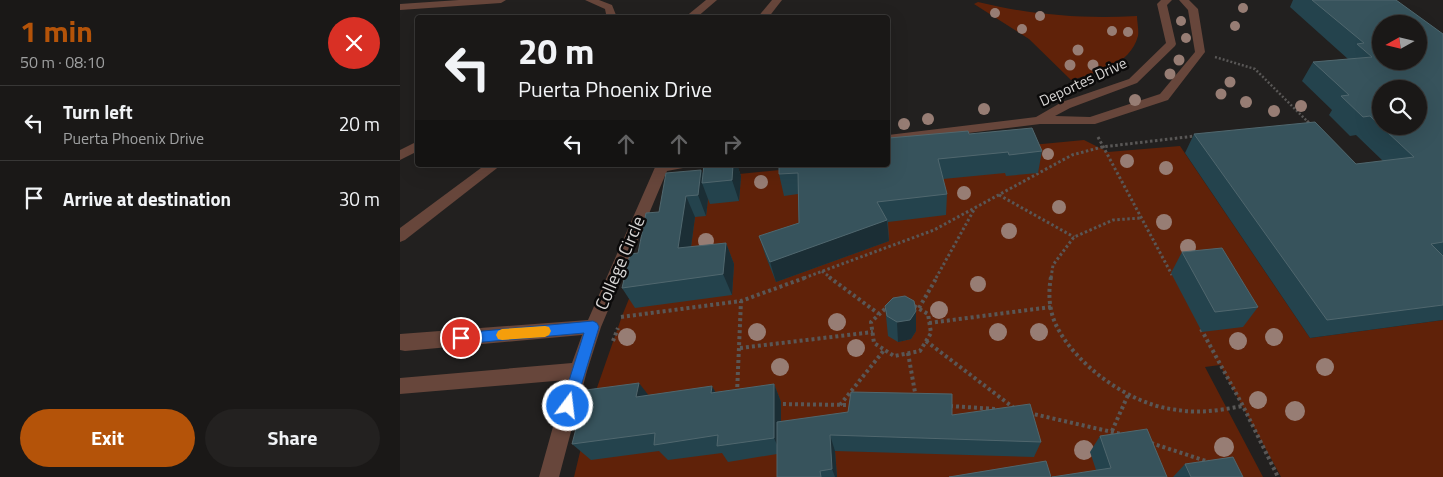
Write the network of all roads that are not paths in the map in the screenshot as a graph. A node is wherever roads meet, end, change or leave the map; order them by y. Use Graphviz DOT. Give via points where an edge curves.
graph roads {
  1 [pos="501,0"];
  2 [pos="590,0"];
  3 [pos="712,0"];
  4 [pos="777,0"];
  5 [pos="1167,0"];
  6 [pos="1184,0"];
  7 [pos="400,7"];
  8 [pos="610,15"];
  9 [pos="693,15"];
  10 [pos="764,15"];
  11 [pos="1040,120"];
  12 [pos="890,139"];
  13 [pos="415,147"];
  14 [pos="400,156"];
  15 [pos="491,167"];
  16 [pos="662,167"];
  17 [pos="400,236"];
  18 [pos="593,327"];
  19 [pos="400,342"];
  20 [pos="578,370"];
  21 [pos="400,386"];
  22 [pos="549,477"];
  1 -- 7 [label="street"];
  2 -- 8 [label="street" via="609,7"];
  3 -- 9 [label="street"];
  4 -- 10 [label="street"];
  5 -- 11 [label="street, Deportes Drive" via="1162,4 1171,44 1133,81 1066,105"];
  6 -- 11 [label="street, Deportes Drive" via="1193,9 1200,52 1164,97 1092,121"];
  11 -- 12 [label="street, Deportes Drive"];
  13 -- 14 [label="street"];
  15 -- 17 [label="street"];
  16 -- 18 [label="street, College Circle"];
  18 -- 19 [label="street"];
  18 -- 20 [label="street, College Circle"];
  20 -- 21 [label="street"];
  20 -- 22 [label="street, College Circle"];
}
